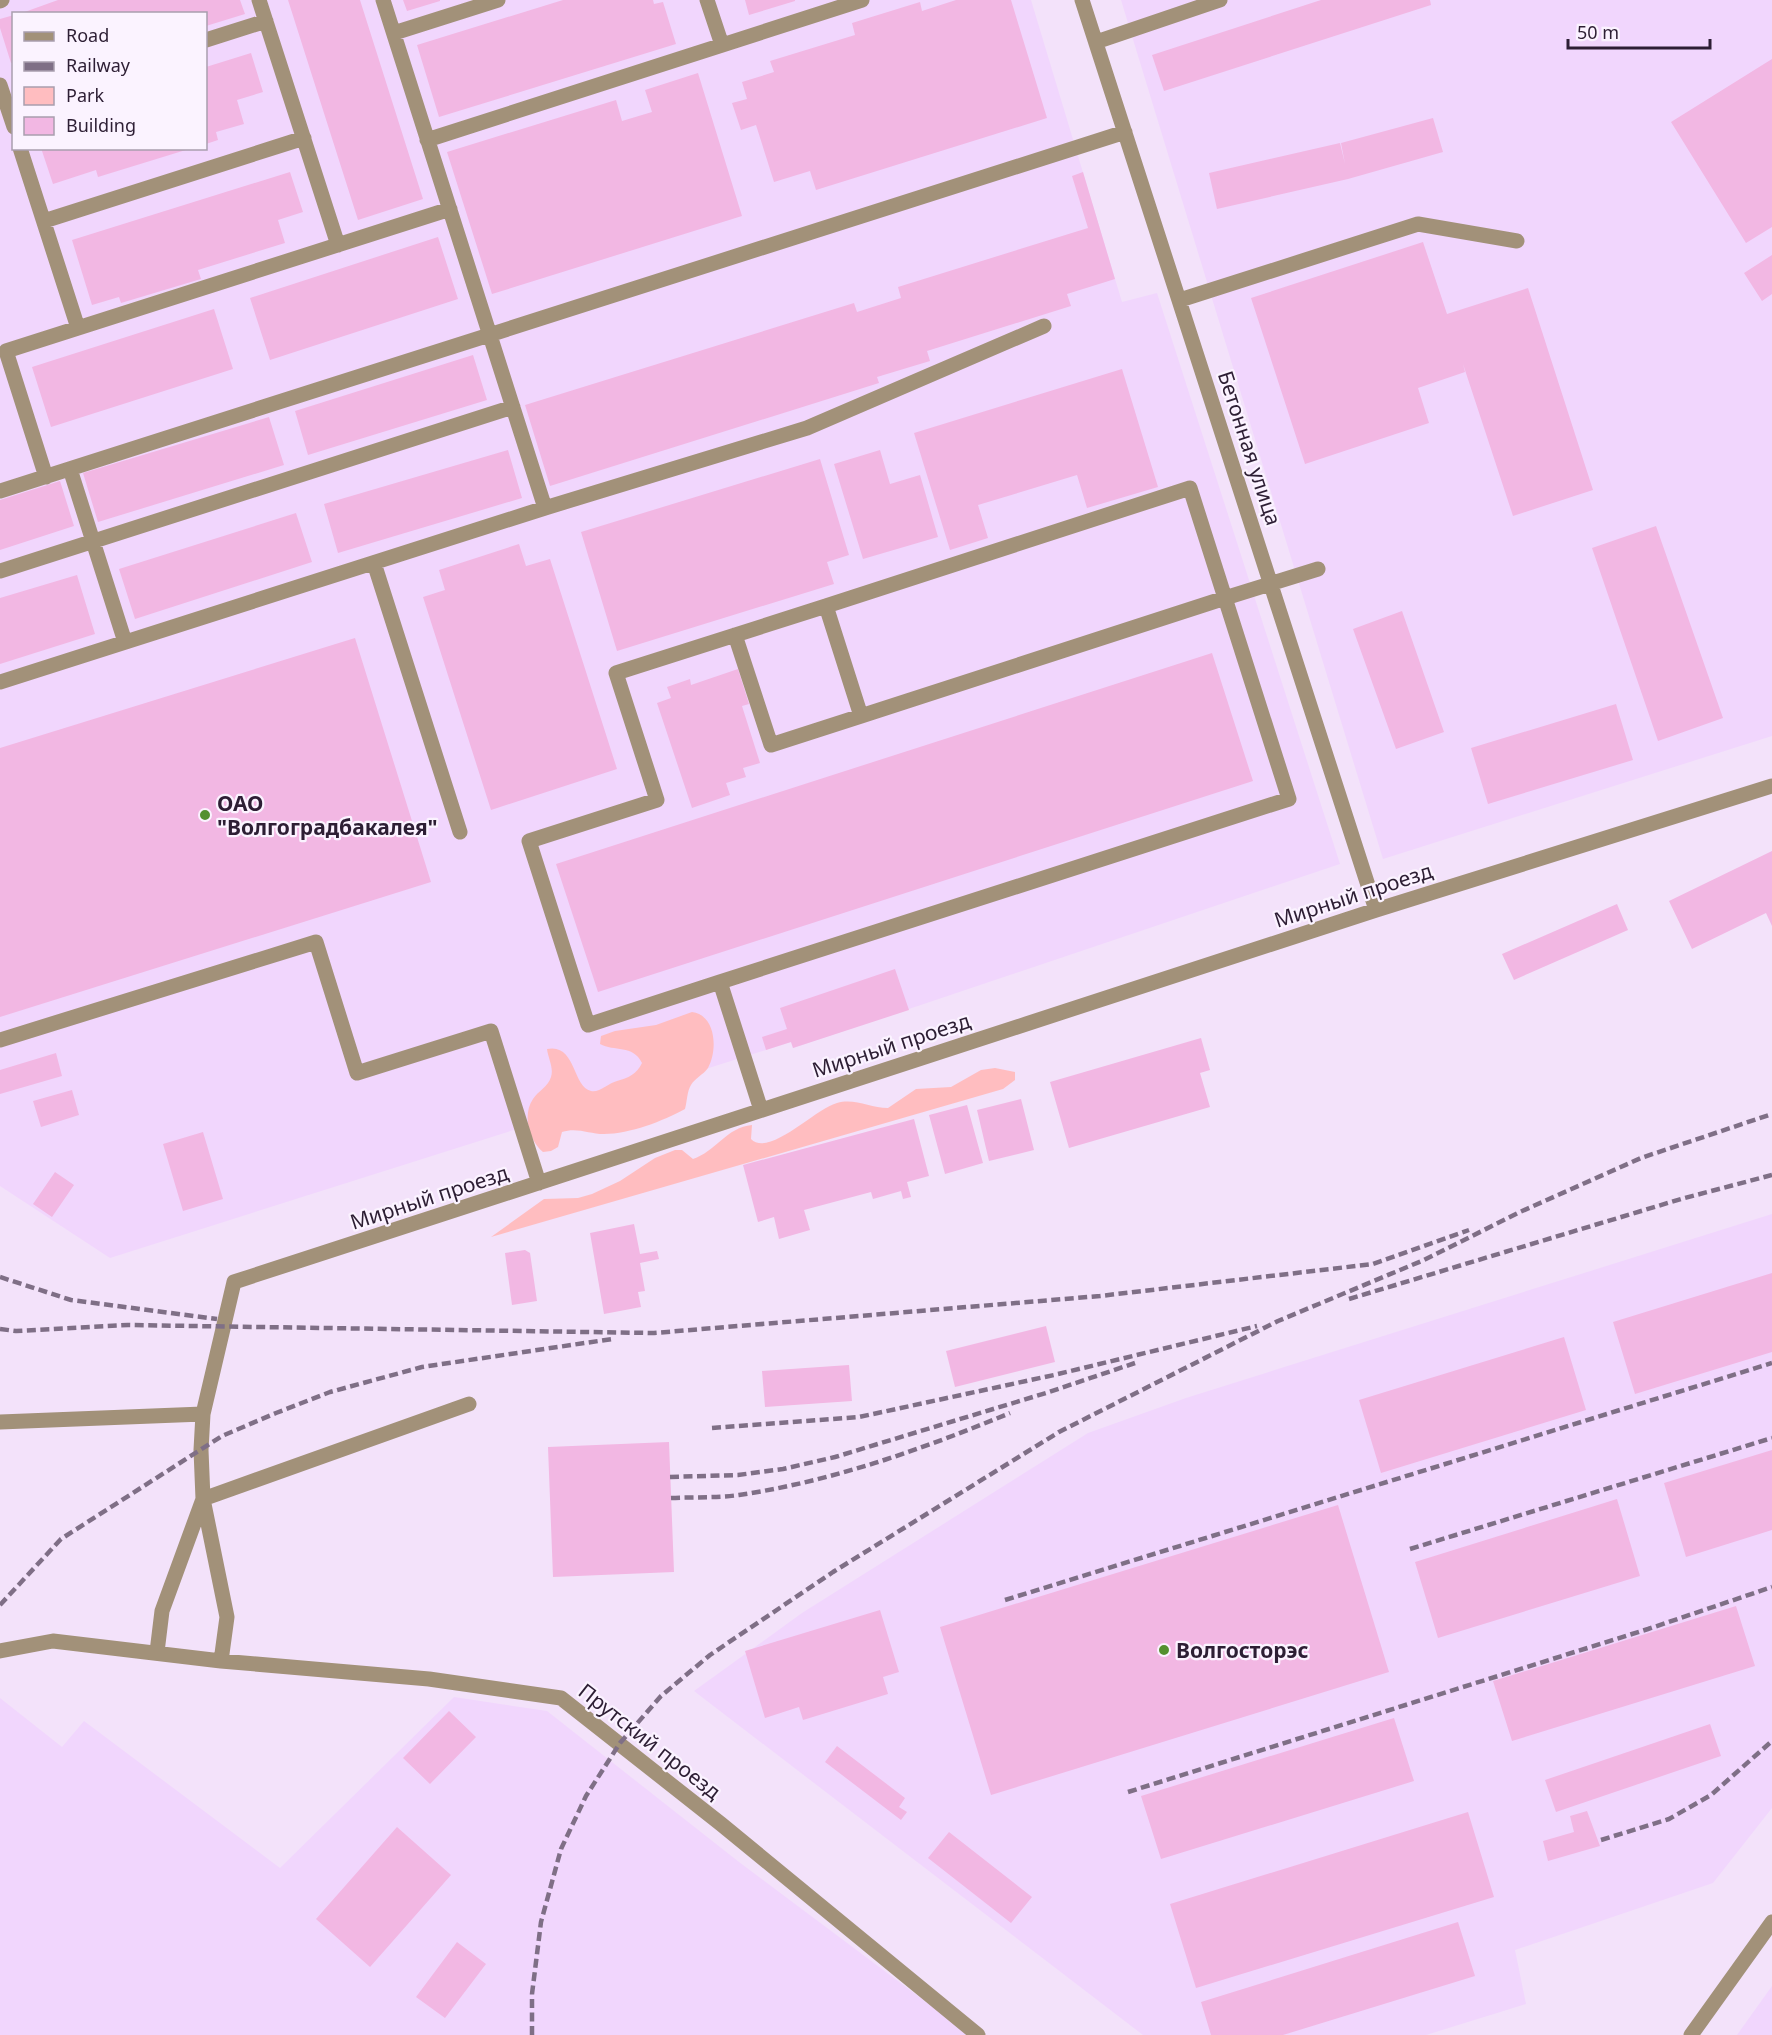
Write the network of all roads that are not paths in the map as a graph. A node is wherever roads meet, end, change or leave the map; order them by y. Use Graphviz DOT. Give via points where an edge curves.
graph roads {
  1 [pos="259,0"];
  2 [pos="383,0"];
  3 [pos="498,0"];
  4 [pos="707,0"];
  5 [pos="862,0"];
  6 [pos="1082,0"];
  7 [pos="1220,0"];
  8 [pos="266,21"];
  9 [pos="394,33"];
  10 [pos="207,40"];
  11 [pos="1095,42"];
  12 [pos="722,45"];
  13 [pos="0,85"];
  14 [pos="10,103"];
  15 [pos="1125,132"];
  16 [pos="304,138"];
  17 [pos="427,140"];
  18 [pos="21,150"];
  19 [pos="450,209"];
  20 [pos="44,221"];
  21 [pos="1517,241"];
  22 [pos="338,245"];
  23 [pos="1180,300"];
  24 [pos="1044,326"];
  25 [pos="78,328"];
  26 [pos="490,335"];
  27 [pos="513,407"];
  28 [pos="70,469"];
  29 [pos="46,477"];
  30 [pos="0,491"];
  31 [pos="545,508"];
  32 [pos="93,541"];
  33 [pos="374,562"];
  34 [pos="1318,569"];
  35 [pos="0,571"];
  36 [pos="1272,583"];
  37 [pos="1225,598"];
  38 [pos="826,606"];
  39 [pos="735,635"];
  40 [pos="125,642"];
  41 [pos="0,682"];
  42 [pos="861,716"];
  43 [pos="1772,786"];
  44 [pos="460,832"];
  45 [pos="1376,910"];
  46 [pos="720,982"];
  47 [pos="0,1040"];
  48 [pos="760,1110"];
  49 [pos="539,1184"];
  50 [pos="469,1404"];
  51 [pos="203,1414"];
  52 [pos="0,1422"];
  53 [pos="203,1499"];
  54 [pos="0,1652"];
  55 [pos="157,1652"];
  56 [pos="221,1661"];
  57 [pos="1772,1922"];
  58 [pos="978,2035"];
  59 [pos="1691,2035"];
  1 -- 8 [label="street"];
  2 -- 9 [label="street"];
  3 -- 9 [label="street"];
  4 -- 12 [label="street"];
  5 -- 12 [label="street"];
  6 -- 11 [label="street, Бетонная улица"];
  7 -- 11 [label="street"];
  8 -- 10 [label="street"];
  8 -- 16 [label="street"];
  9 -- 17 [label="street"];
  11 -- 15 [label="street, Бетонная улица"];
  12 -- 17 [label="street"];
  13 -- 14 [label="street"];
  15 -- 23 [label="street, Бетонная улица"];
  15 -- 26 [label="street"];
  16 -- 20 [label="street"];
  16 -- 22 [label="street"];
  17 -- 19 [label="street"];
  18 -- 20 [label="street"];
  19 -- 22 [label="street"];
  19 -- 26 [label="street"];
  20 -- 25 [label="street"];
  21 -- 23 [label="street" via="1418,224"];
  22 -- 25 [label="street"];
  23 -- 36 [label="street, Бетонная улица"];
  24 -- 31 [label="street" via="807,429"];
  25 -- 29 [label="street" via="6,351"];
  26 -- 27 [label="street"];
  26 -- 28 [label="street"];
  27 -- 31 [label="street"];
  27 -- 32 [label="street"];
  28 -- 29 [label="street"];
  28 -- 32 [label="street"];
  29 -- 30 [label="street"];
  31 -- 33 [label="street"];
  32 -- 35 [label="street"];
  32 -- 40 [label="street"];
  33 -- 40 [label="street"];
  33 -- 44 [label="street"];
  34 -- 36 [label="street"];
  36 -- 37 [label="street"];
  36 -- 45 [label="street, Бетонная улица"];
  37 -- 38 [label="street" via="1190,488"];
  37 -- 42 [label="street"];
  37 -- 46 [label="street" via="1290,799"];
  38 -- 39 [label="street"];
  38 -- 42 [label="street"];
  39 -- 42 [label="street" via="771,745"];
  39 -- 46 [label="street" via="616,674 657,800 529,841 588,1025"];
  40 -- 41 [label="street"];
  43 -- 45 [label="street, Мирный проезд"];
  45 -- 48 [label="street, Мирный проезд"];
  46 -- 48 [label="street"];
  47 -- 49 [label="street" via="316,942 357,1073 491,1031"];
  48 -- 49 [label="street, Мирный проезд"];
  49 -- 51 [label="street, Мирный проезд" via="234,1282"];
  50 -- 53 [label="street"];
  51 -- 52 [label="street"];
  51 -- 53 [label="street, Мирный проезд"];
  53 -- 55 [label="street" via="162,1611"];
  53 -- 56 [label="street" via="227,1617"];
  54 -- 55 [label="street, Прутский проезд" via="53,1641"];
  55 -- 56 [label="street, Прутский проезд"];
  56 -- 58 [label="street, Прутский проезд" via="429,1678 561,1698"];
  57 -- 59 [label="street"];
}
